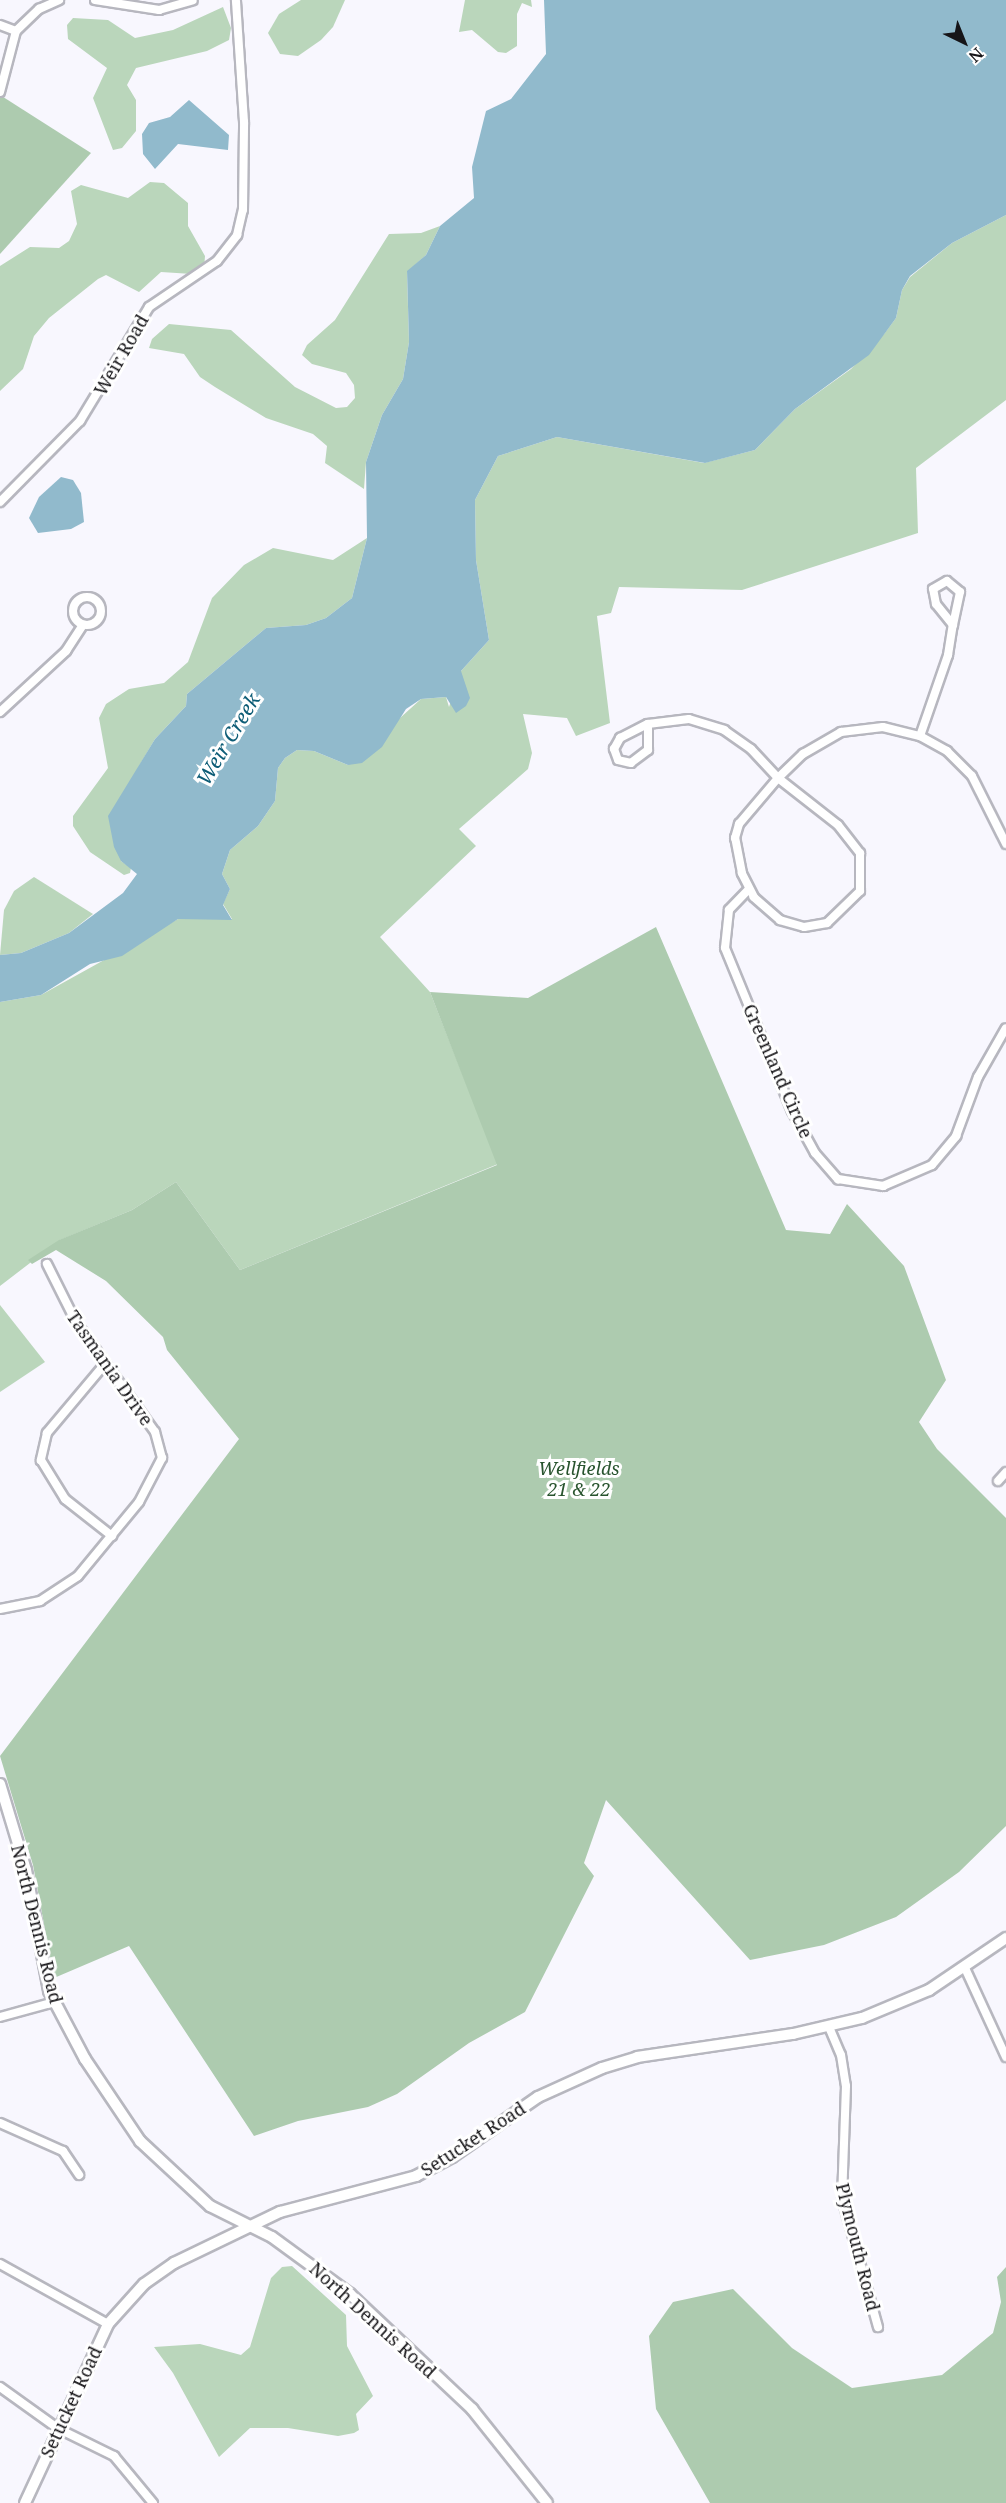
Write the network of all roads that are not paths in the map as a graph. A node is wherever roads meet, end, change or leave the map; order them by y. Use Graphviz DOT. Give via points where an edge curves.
graph roads {
  1 [pos="58,0"];
  2 [pos="95,0"];
  3 [pos="193,0"];
  4 [pos="236,0"];
  5 [pos="0,25"];
  6 [pos="16,31"];
  7 [pos="0,92"];
  8 [pos="0,502"];
  9 [pos="84,625"];
  10 [pos="952,626"];
  11 [pos="0,712"];
  12 [pos="648,724"];
  13 [pos="920,736"];
  14 [pos="778,778"];
  15 [pos="1006,844"];
  16 [pos="749,889"];
  17 [pos="1006,1028"];
  18 [pos="47,1264"];
  19 [pos="104,1365"];
  20 [pos="1006,1472"];
  21 [pos="998,1480"];
  22 [pos="112,1536"];
  23 [pos="0,1609"];
  24 [pos="0,1784"];
  25 [pos="1006,1938"];
  26 [pos="965,1968"];
  27 [pos="54,2002"];
  28 [pos="0,2017"];
  29 [pos="829,2027"];
  30 [pos="1006,2057"];
  31 [pos="0,2123"];
  32 [pos="80,2175"];
  33 [pos="244,2226"];
  34 [pos="0,2264"];
  35 [pos="108,2324"];
  36 [pos="878,2327"];
  37 [pos="0,2387"];
  38 [pos="57,2428"];
  39 [pos="25,2503"];
  40 [pos="153,2503"];
  41 [pos="547,2503"];
  1 -- 6 [label="street" via="39,9"];
  2 -- 3 [label="street" via="159,10"];
  4 -- 8 [label="street, Weir Road" via="244,122 243,210 237,235 217,261 149,307 80,421"];
  5 -- 6 [label="street"];
  6 -- 7 [label="street"];
  9 -- 11 [label="street" via="66,651"];
  10 -- 10 [label="street" via="934,598 933,589 947,581 960,592"];
  10 -- 13 [label="street" via="943,678"];
  12 -- 12 [label="street" via="648,750 631,763 618,760 614,749 620,738"];
  12 -- 14 [label="street" via="688,719 724,730 752,749"];
  13 -- 14 [label="street" via="883,727 841,732 803,754"];
  13 -- 15 [label="street" via="947,751 972,776"];
  14 -- 16 [label="street" via="743,814 735,838"];
  14 -- 16 [label="street" via="855,843 862,863 862,887 838,916 804,927 780,920"];
  16 -- 17 [label="street, Greenland Circle" via="729,910 725,948 792,1111 815,1153 838,1179 883,1186 932,1165 956,1136 978,1077"];
  18 -- 19 [label="street, Tasmania Drive"];
  19 -- 22 [label="street, Tasmania Drive" via="154,1432 162,1458 150,1486"];
  19 -- 22 [label="street" via="47,1433 41,1460 65,1499"];
  20 -- 21 [label="street"];
  22 -- 23 [label="street, Tasmania Drive" via="65,1589 40,1601"];
  24 -- 27 [label="main road, North Dennis Road" via="26,1870"];
  25 -- 26 [label="main road, Setucket Road"];
  26 -- 29 [label="main road, Setucket Road" via="903,2003"];
  26 -- 30 [label="street"];
  27 -- 28 [label="street"];
  27 -- 33 [label="main road, North Dennis Road" via="95,2075 150,2153 210,2206"];
  29 -- 33 [label="main road, Setucket Road" via="637,2057 602,2067 538,2097 452,2157 416,2176 301,2205"];
  29 -- 36 [label="street, Plymouth Road" via="841,2055 846,2086 842,2198"];
  31 -- 32 [label="street" via="63,2151"];
  33 -- 35 [label="main road, Setucket Road" via="165,2268 125,2302"];
  33 -- 41 [label="main road, North Dennis Road" via="272,2237 350,2294 472,2409"];
  34 -- 35 [label="street"];
  35 -- 38 [label="main road, Setucket Road"];
  37 -- 38 [label="street"];
  38 -- 39 [label="main road, Setucket Road"];
  38 -- 40 [label="street" via="114,2456"];
}
